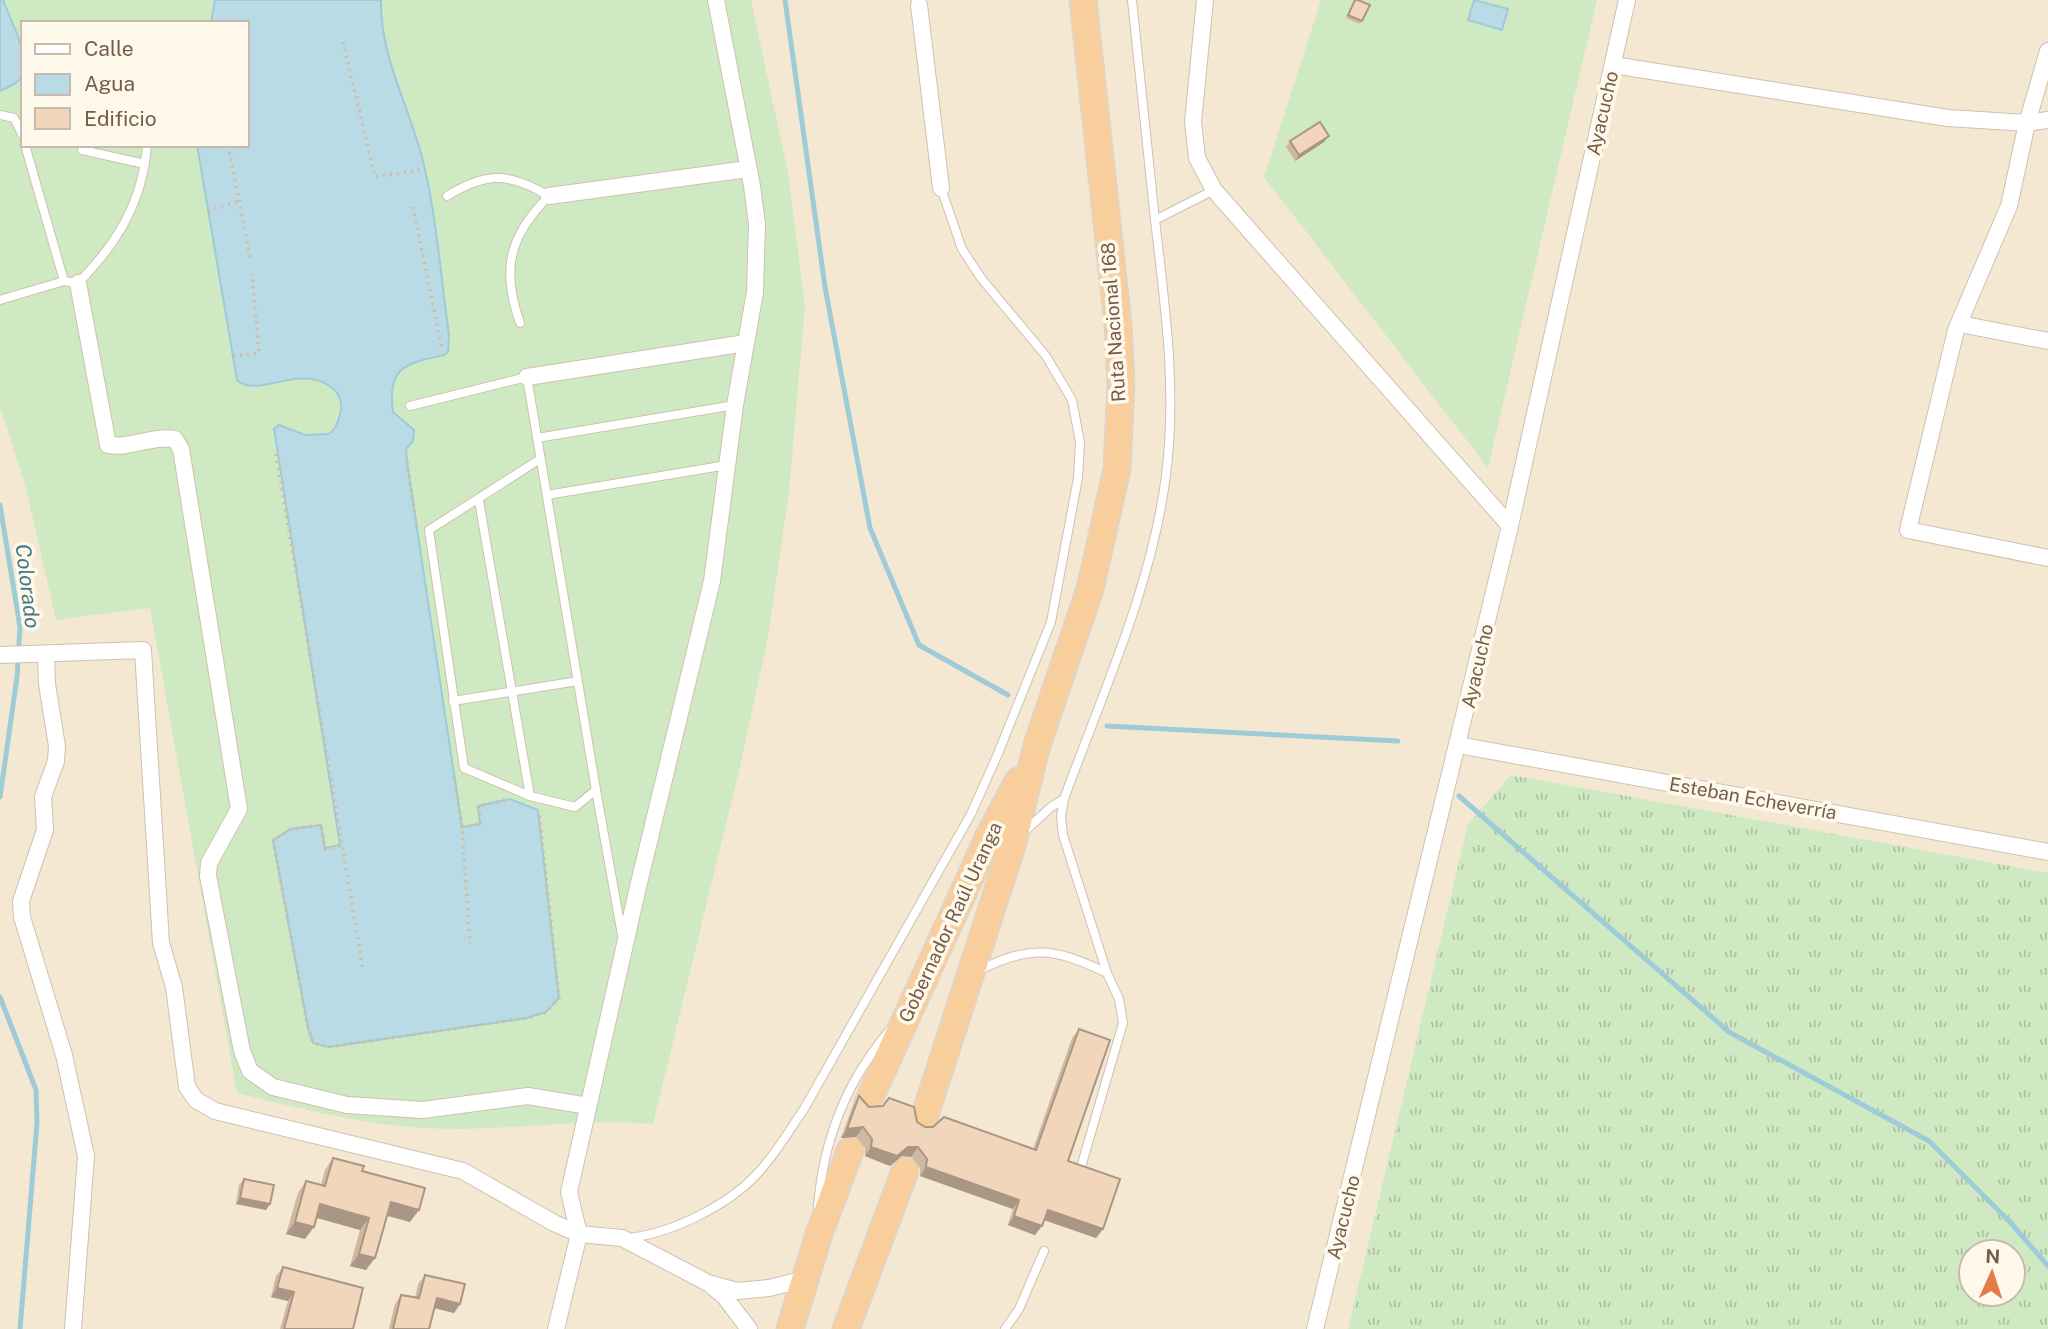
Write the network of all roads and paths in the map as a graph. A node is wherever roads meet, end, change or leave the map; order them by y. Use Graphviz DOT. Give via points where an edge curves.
graph roads {
  1 [pos="716,0"];
  2 [pos="1083,0"];
  3 [pos="1132,0"];
  4 [pos="1205,0"];
  5 [pos="1627,0"];
  6 [pos="919,3"];
  7 [pos="344,42"];
  8 [pos="2048,51"];
  9 [pos="1613,65"];
  10 [pos="0,115"];
  11 [pos="2048,120"];
  12 [pos="2027,123"];
  13 [pos="21,132"];
  14 [pos="27,147"];
  15 [pos="147,147"];
  16 [pos="228,147"];
  17 [pos="82,149"];
  18 [pos="145,164"];
  19 [pos="425,169"];
  20 [pos="748,169"];
  21 [pos="941,188"];
  22 [pos="1214,190"];
  23 [pos="447,196"];
  24 [pos="549,196"];
  25 [pos="239,201"];
  26 [pos="413,207"];
  27 [pos="208,211"];
  28 [pos="1155,220"];
  29 [pos="251,261"];
  30 [pos="252,274"];
  31 [pos="71,282"];
  32 [pos="0,300"];
  33 [pos="520,323"];
  34 [pos="1960,324"];
  35 [pos="2048,341"];
  36 [pos="746,343"];
  37 [pos="442,349"];
  38 [pos="233,356"];
  39 [pos="527,377"];
  40 [pos="735,405"];
  41 [pos="410,406"];
  42 [pos="537,438"];
  43 [pos="276,454"];
  44 [pos="540,459"];
  45 [pos="727,465"];
  46 [pos="547,495"];
  47 [pos="479,500"];
  48 [pos="1510,526"];
  49 [pos="2048,558"];
  50 [pos="0,655"];
  51 [pos="46,655"];
  52 [pos="1061,680"];
  53 [pos="578,681"];
  54 [pos="512,692"];
  55 [pos="453,701"];
  56 [pos="1037,745"];
  57 [pos="1458,745"];
  58 [pos="596,790"];
  59 [pos="530,796"];
  60 [pos="510,799"];
  61 [pos="1064,799"];
  62 [pos="529,807"];
  63 [pos="462,827"];
  64 [pos="340,846"];
  65 [pos="1012,846"];
  66 [pos="2048,852"];
  67 [pos="624,947"];
  68 [pos="363,969"];
  69 [pos="1107,973"];
  70 [pos="970,975"];
  71 [pos="913,1002"];
  72 [pos="868,1102"];
  73 [pos="588,1106"];
  74 [pos="923,1121"];
  75 [pos="850,1151"];
  76 [pos="1081,1167"];
  77 [pos="905,1171"];
  78 [pos="579,1234"];
  79 [pos="622,1238"];
  80 [pos="815,1245"];
  81 [pos="1044,1251"];
  82 [pos="805,1279"];
  83 [pos="708,1283"];
  84 [pos="73,1329"];
  85 [pos="556,1329"];
  86 [pos="749,1329"];
  87 [pos="790,1329"];
  88 [pos="846,1329"];
  89 [pos="1005,1329"];
  90 [pos="1315,1329"];
  1 -- 20 [label="street"];
  2 -- 52 [label="highway, Ruta Nacional 168" via="1118,325 1120,436 1103,541"];
  3 -- 28 [label="lane"];
  4 -- 22 [label="street" via="1193,122 1198,158"];
  5 -- 9 [label="street, Ayacucho"];
  6 -- 21 [label="street"];
  7 -- 19 [label="path" via="375,177"];
  8 -- 12 [label="street"];
  9 -- 12 [label="street" via="1948,118"];
  9 -- 48 [label="street, Ayacucho"];
  10 -- 13 [label="lane" via="14,118"];
  11 -- 12 [label="street"];
  12 -- 34 [label="street" via="2009,206"];
  14 -- 31 [label="lane"];
  15 -- 18 [label="lane"];
  16 -- 25 [label="path"];
  17 -- 18 [label="lane"];
  18 -- 31 [label="lane" via="137,198 122,229 102,258"];
  20 -- 24 [label="street"];
  20 -- 36 [label="street" via="757,224 755,292"];
  21 -- 79 [label="lane" via="962,248 1046,356 1072,400 1077,419 1078,478 1051,622 971,814 775,1153 756,1176 707,1209 670,1227"];
  22 -- 28 [label="lane"];
  22 -- 48 [label="street"];
  23 -- 24 [label="lane" via="470,181 498,177 525,181"];
  24 -- 33 [label="lane" via="528,216 515,242 509,278"];
  25 -- 27 [label="path"];
  25 -- 29 [label="path"];
  26 -- 37 [label="path"];
  28 -- 61 [label="lane" via="1170,385 1166,474 1137,600"];
  30 -- 38 [label="path" via="259,353"];
  31 -- 32 [label="lane"];
  31 -- 73 [label="street" via="108,445 163,437 175,439 181,449 239,809 209,863 208,876 242,1051 250,1071 273,1087 347,1105 423,1110 528,1096"];
  34 -- 35 [label="street"];
  34 -- 49 [label="street" via="1908,530"];
  36 -- 39 [label="street"];
  36 -- 40 [label="street"];
  39 -- 41 [label="lane"];
  39 -- 42 [label="lane"];
  40 -- 42 [label="lane"];
  40 -- 45 [label="street"];
  42 -- 44 [label="lane"];
  43 -- 64 [label="path"];
  44 -- 46 [label="lane"];
  44 -- 47 [label="lane"];
  45 -- 46 [label="lane"];
  45 -- 67 [label="street" via="712,580"];
  46 -- 53 [label="lane"];
  47 -- 54 [label="lane"];
  47 -- 55 [label="lane" via="429,530"];
  48 -- 57 [label="street, Ayacucho"];
  50 -- 51 [label="street"];
  51 -- 78 [label="street" via="144,650 162,943 174,987 187,1087 195,1100 215,1111 463,1171"];
  51 -- 84 [label="street" via="56,761 43,797 44,830 21,901 64,1055 86,1156"];
  52 -- 56 [label="highway, Gobernador Raúl Uranga"];
  53 -- 54 [label="lane"];
  53 -- 58 [label="lane"];
  54 -- 55 [label="lane"];
  54 -- 59 [label="lane"];
  55 -- 59 [label="lane" via="464,768"];
  56 -- 65 [label="highway, Gobernador Raúl Uranga"];
  56 -- 71 [label="highway, Gobernador Raúl Uranga" via="989,836"];
  57 -- 66 [label="street, Esteban Echeverría"];
  57 -- 90 [label="street, Ayacucho"];
  58 -- 59 [label="lane" via="576,807"];
  58 -- 67 [label="lane"];
  60 -- 63 [label="path" via="478,806 481,824"];
  61 -- 65 [label="lane"];
  61 -- 69 [label="lane" via="1063,835"];
  62 -- 64 [label="path" via="538,810 558,998 546,1012 527,1018 329,1047 313,1043 273,840 291,829 321,825 325,849"];
  64 -- 68 [label="path"];
  65 -- 70 [label="highway, Gobernador Raúl Uranga"];
  67 -- 73 [label="street"];
  69 -- 70 [label="lane" via="1059,953 1038,950"];
  69 -- 76 [label="lane" via="1119,999 1123,1023"];
  70 -- 74 [label="highway, Gobernador Raúl Uranga"];
  71 -- 72 [label="highway, Gobernador Raúl Uranga"];
  71 -- 80 [label="lane" via="868,1056 849,1088 821,1168"];
  73 -- 78 [label="street" via="569,1192"];
  75 -- 80 [label="highway"];
  77 -- 88 [label="highway"];
  78 -- 79 [label="street"];
  78 -- 85 [label="street"];
  79 -- 83 [label="street"];
  80 -- 82 [label="highway"];
  81 -- 89 [label="lane" via="1019,1310"];
  82 -- 83 [label="street" via="769,1289 737,1291"];
  82 -- 87 [label="highway"];
  83 -- 86 [label="street"];
}
